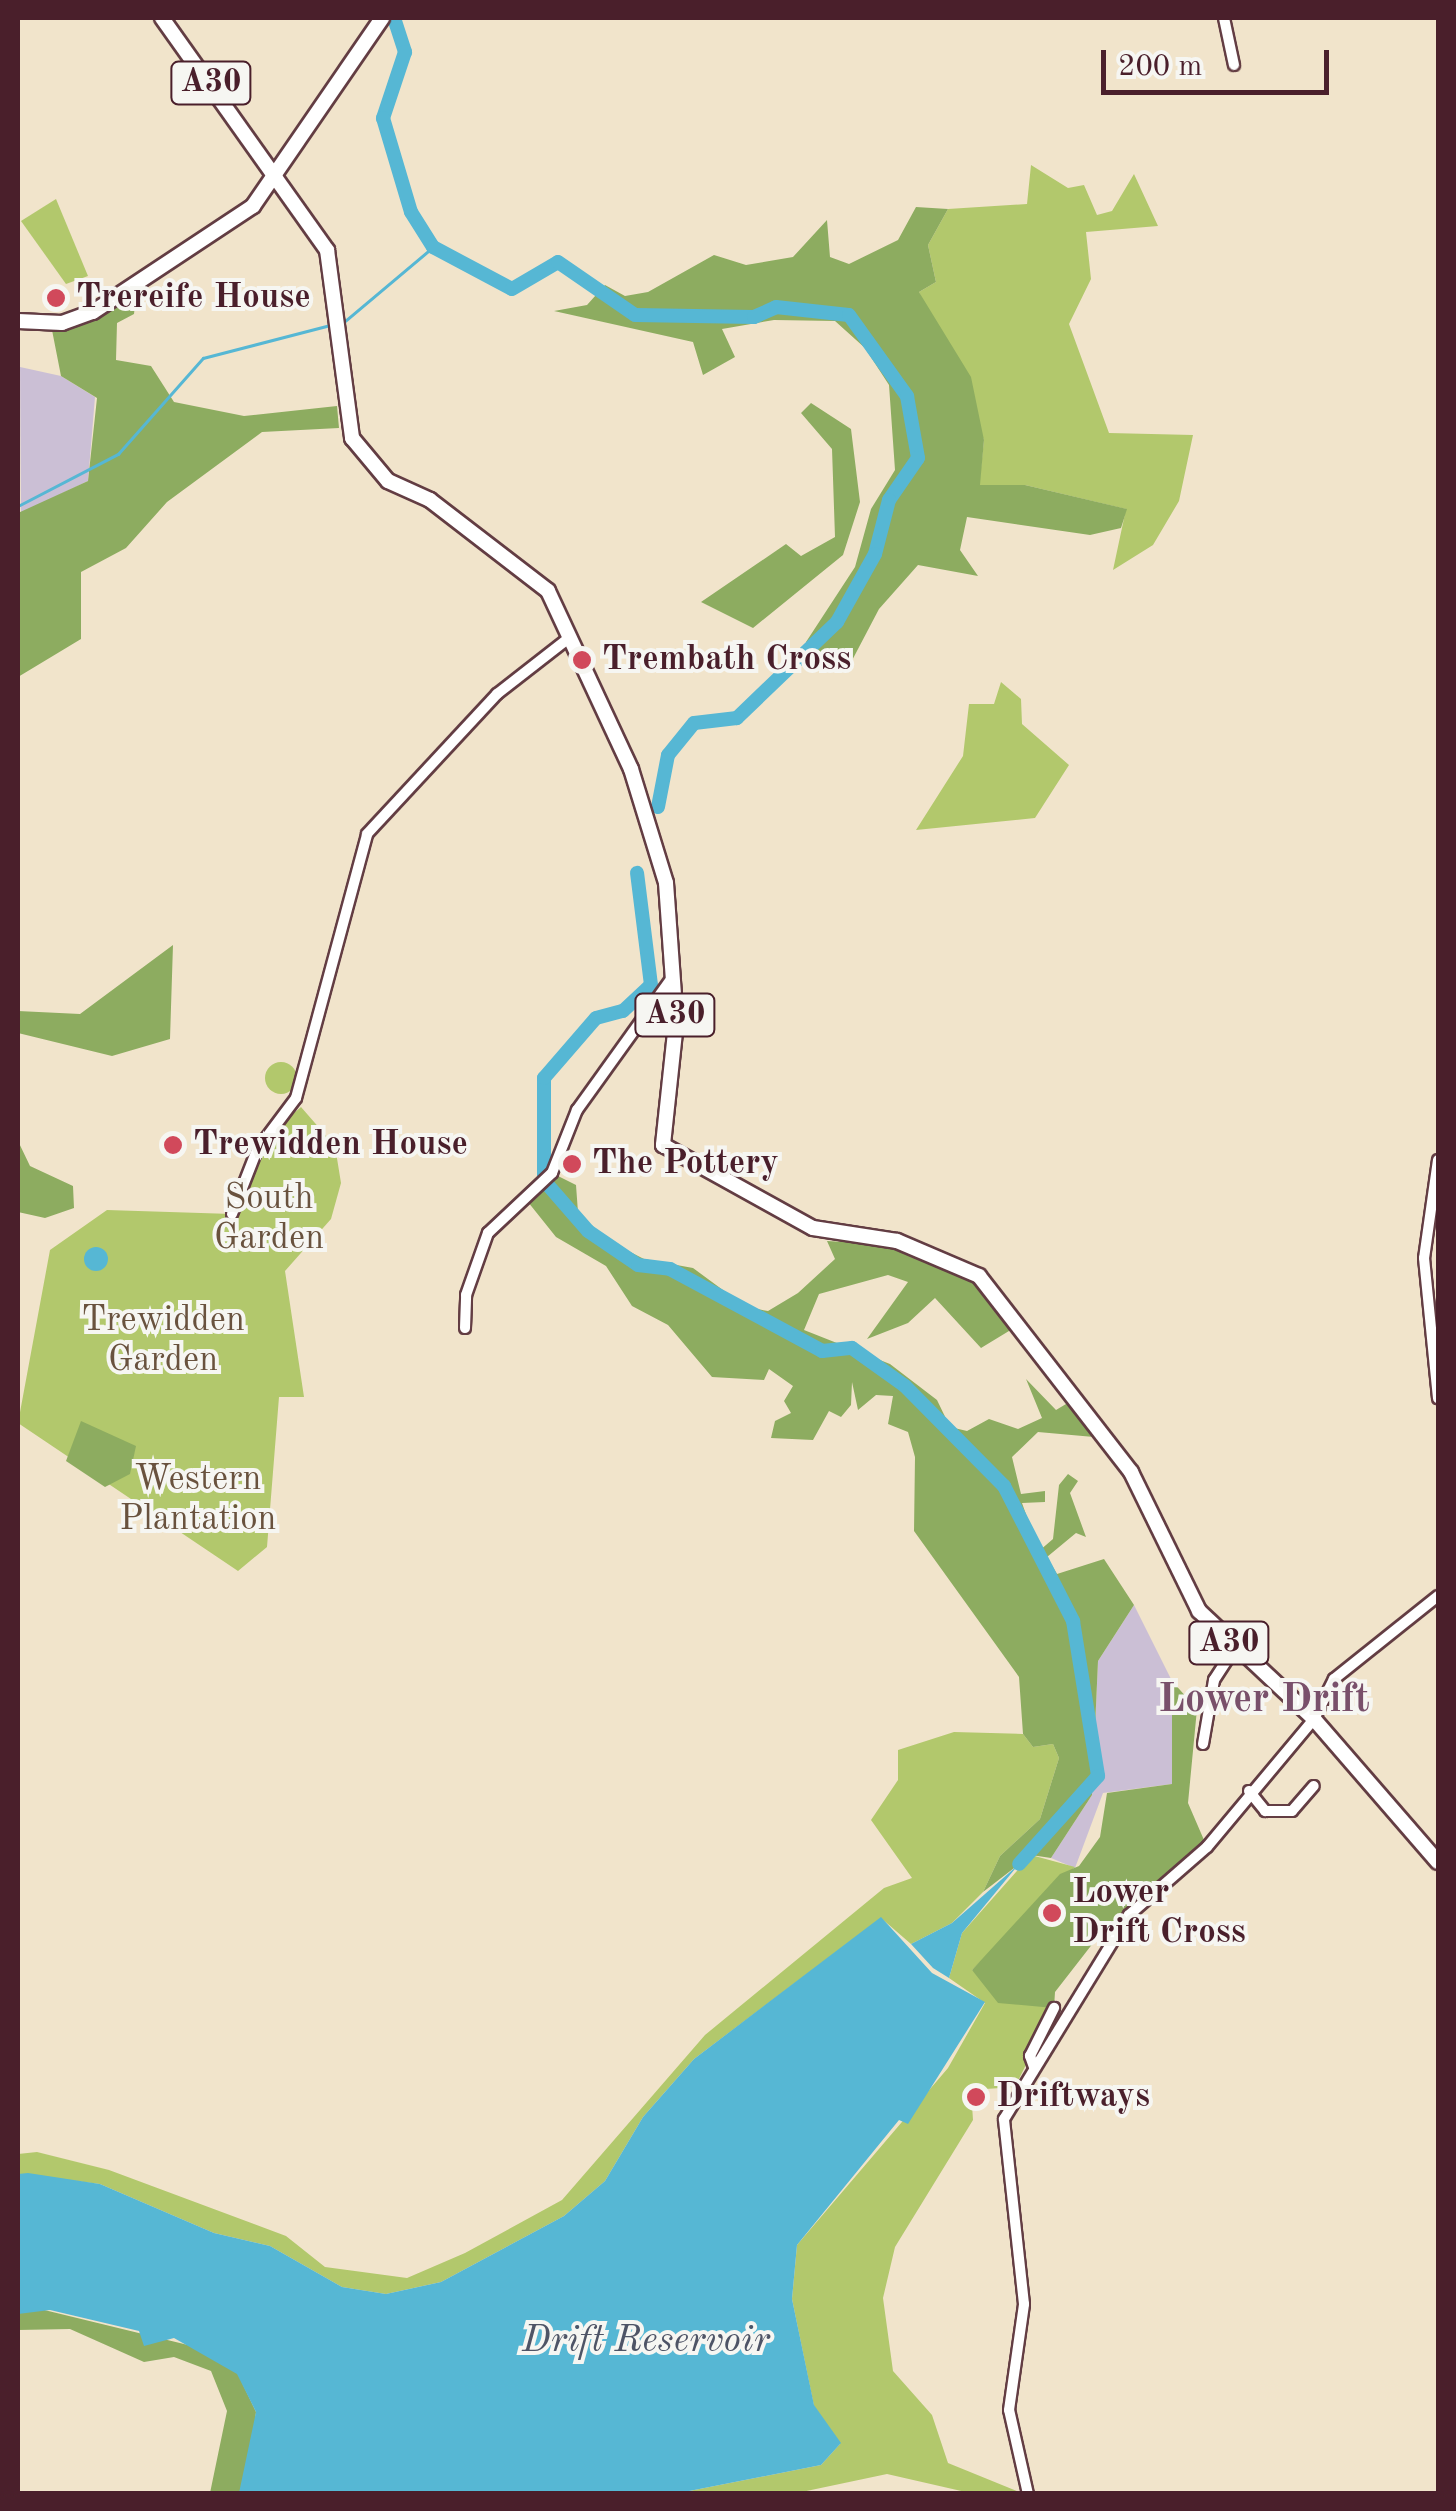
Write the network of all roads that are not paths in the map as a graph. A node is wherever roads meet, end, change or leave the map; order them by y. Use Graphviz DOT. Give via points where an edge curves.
graph roads {
  1 [pos="162,18"];
  2 [pos="382,18"];
  3 [pos="1224,18"];
  4 [pos="1234,65"];
  5 [pos="281,176"];
  6 [pos="18,321"];
  7 [pos="570,638"];
  8 [pos="671,978"];
  9 [pos="1438,1160"];
  10 [pos="232,1214"];
  11 [pos="466,1328"];
  12 [pos="1438,1398"];
  13 [pos="1438,1596"];
  14 [pos="1234,1648"];
  15 [pos="1314,1719"];
  16 [pos="1203,1744"];
  17 [pos="1314,1786"];
  18 [pos="1249,1791"];
  19 [pos="1438,1862"];
  20 [pos="1054,2008"];
  21 [pos="1034,2067"];
  22 [pos="1028,2494"];
  1 -- 5 [label="main road, A30"];
  2 -- 5 [label="main road"];
  3 -- 4 [label="street"];
  5 -- 6 [label="main road" via="154,279 62,323"];
  5 -- 7 [label="main road, A30" via="327,250 339,323 343,418 367,462 531,573"];
  7 -- 8 [label="main road, A30" via="649,813 666,883"];
  7 -- 10 [label="street" via="497,694 368,834 296,1098 257,1150"];
  8 -- 11 [label="street" via="577,1110 552,1172 488,1232 466,1296"];
  8 -- 14 [label="main road, A30" via="676,1022 663,1145 813,1228 897,1241 979,1276 1132,1472 1180,1578"];
  9 -- 12 [label="street" via="1424,1258"];
  13 -- 15 [label="street" via="1334,1679"];
  14 -- 15 [label="main road, A30"];
  14 -- 16 [label="street" via="1214,1680"];
  15 -- 18 [label="street"];
  15 -- 19 [label="main road, A30"];
  17 -- 18 [label="street" via="1292,1811 1265,1810"];
  18 -- 21 [label="street" via="1207,1847 1129,1915"];
  20 -- 21 [label="street" via="1030,2056"];
  21 -- 22 [label="street" via="1004,2118 1002,2142 1024,2304 1009,2410"];
}
